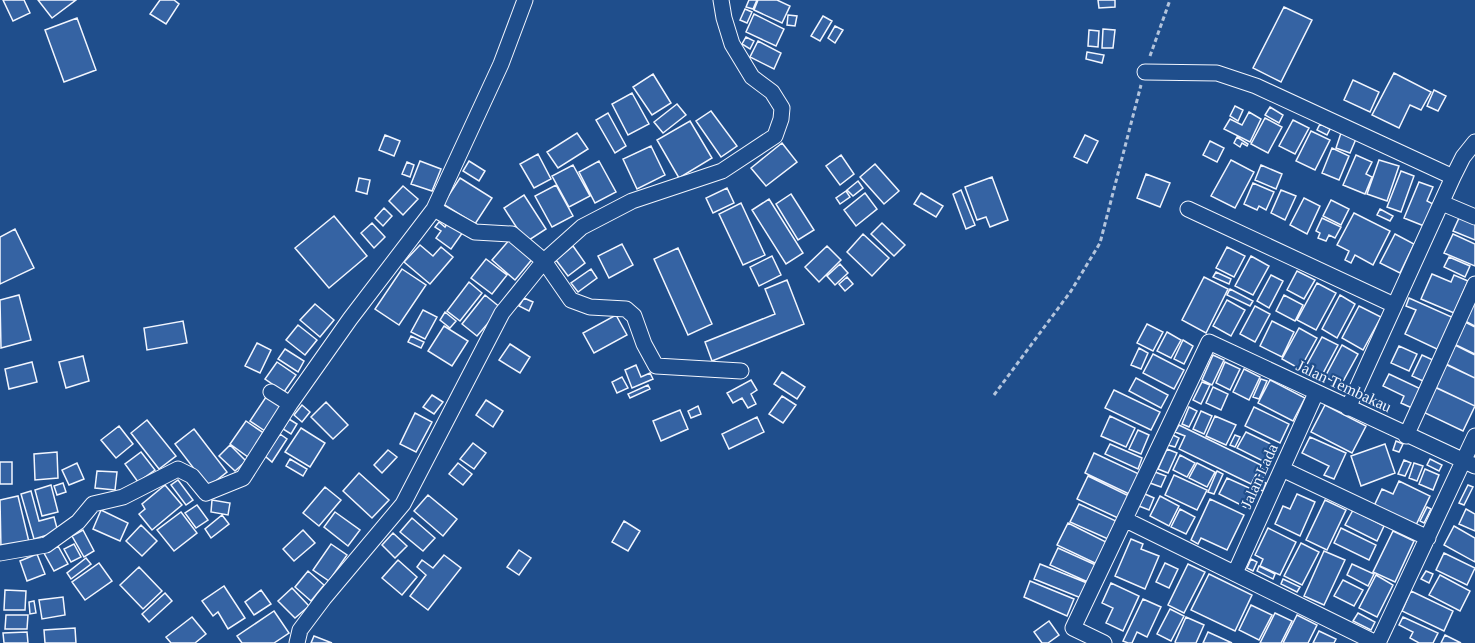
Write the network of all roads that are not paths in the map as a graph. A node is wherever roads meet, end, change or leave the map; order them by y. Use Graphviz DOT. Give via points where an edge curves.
graph roads {
  1 [pos="525,0"];
  2 [pos="721,0"];
  3 [pos="1145,72"];
  4 [pos="1475,142"];
  5 [pos="1453,177"];
  6 [pos="1442,203"];
  7 [pos="434,208"];
  8 [pos="1188,209"];
  9 [pos="1475,217"];
  10 [pos="544,261"];
  11 [pos="1475,285"];
  12 [pos="1394,305"];
  13 [pos="741,371"];
  14 [pos="271,392"];
  15 [pos="1316,393"];
  16 [pos="290,405"];
  17 [pos="1348,408"];
  18 [pos="1407,436"];
  19 [pos="1475,436"];
  20 [pos="1469,464"];
  21 [pos="1282,469"];
  22 [pos="1126,520"];
  23 [pos="1428,538"];
  24 [pos="0,554"];
  25 [pos="1235,573"];
  26 [pos="297,643"];
  27 [pos="1104,643"];
  28 [pos="1377,643"];
  1 -- 7 [label="street" via="501,64"];
  2 -- 10 [label="street" via="732,44 752,77 772,92 782,108 775,136 722,171 632,201 582,227"];
  3 -- 5 [label="street" via="1234,77"];
  4 -- 5 [label="street"];
  5 -- 6 [label="street"];
  6 -- 9 [label="street"];
  6 -- 12 [label="street"];
  7 -- 10 [label="street" via="474,232 512,234"];
  7 -- 16 [label="street"];
  8 -- 12 [label="street"];
  10 -- 13 [label="street" via="571,300 590,307 626,309 634,316 656,366"];
  10 -- 26 [label="street" via="502,313 403,504 324,598 300,630"];
  11 -- 18 [label="street"];
  12 -- 17 [label="street"];
  14 -- 16 [label="street"];
  15 -- 17 [label="street, Jalan Tembakau"];
  15 -- 21 [label="street, Jalan Lada"];
  15 -- 22 [label="street, Jalan Tembakau" via="1209,342"];
  16 -- 24 [label="street" via="243,478 206,493 192,476 178,469 123,497 93,504 78,522 46,545"];
  17 -- 18 [label="street, Jalan Tembakau"];
  18 -- 20 [label="street, Jalan Tembakau"];
  19 -- 20 [label="street"];
  20 -- 23 [label="street"];
  21 -- 23 [label="street"];
  21 -- 25 [label="street, Jalan Lada"];
  22 -- 25 [label="street"];
  22 -- 27 [label="street" via="1073,628"];
  23 -- 28 [label="street"];
  25 -- 28 [label="street"];
}
